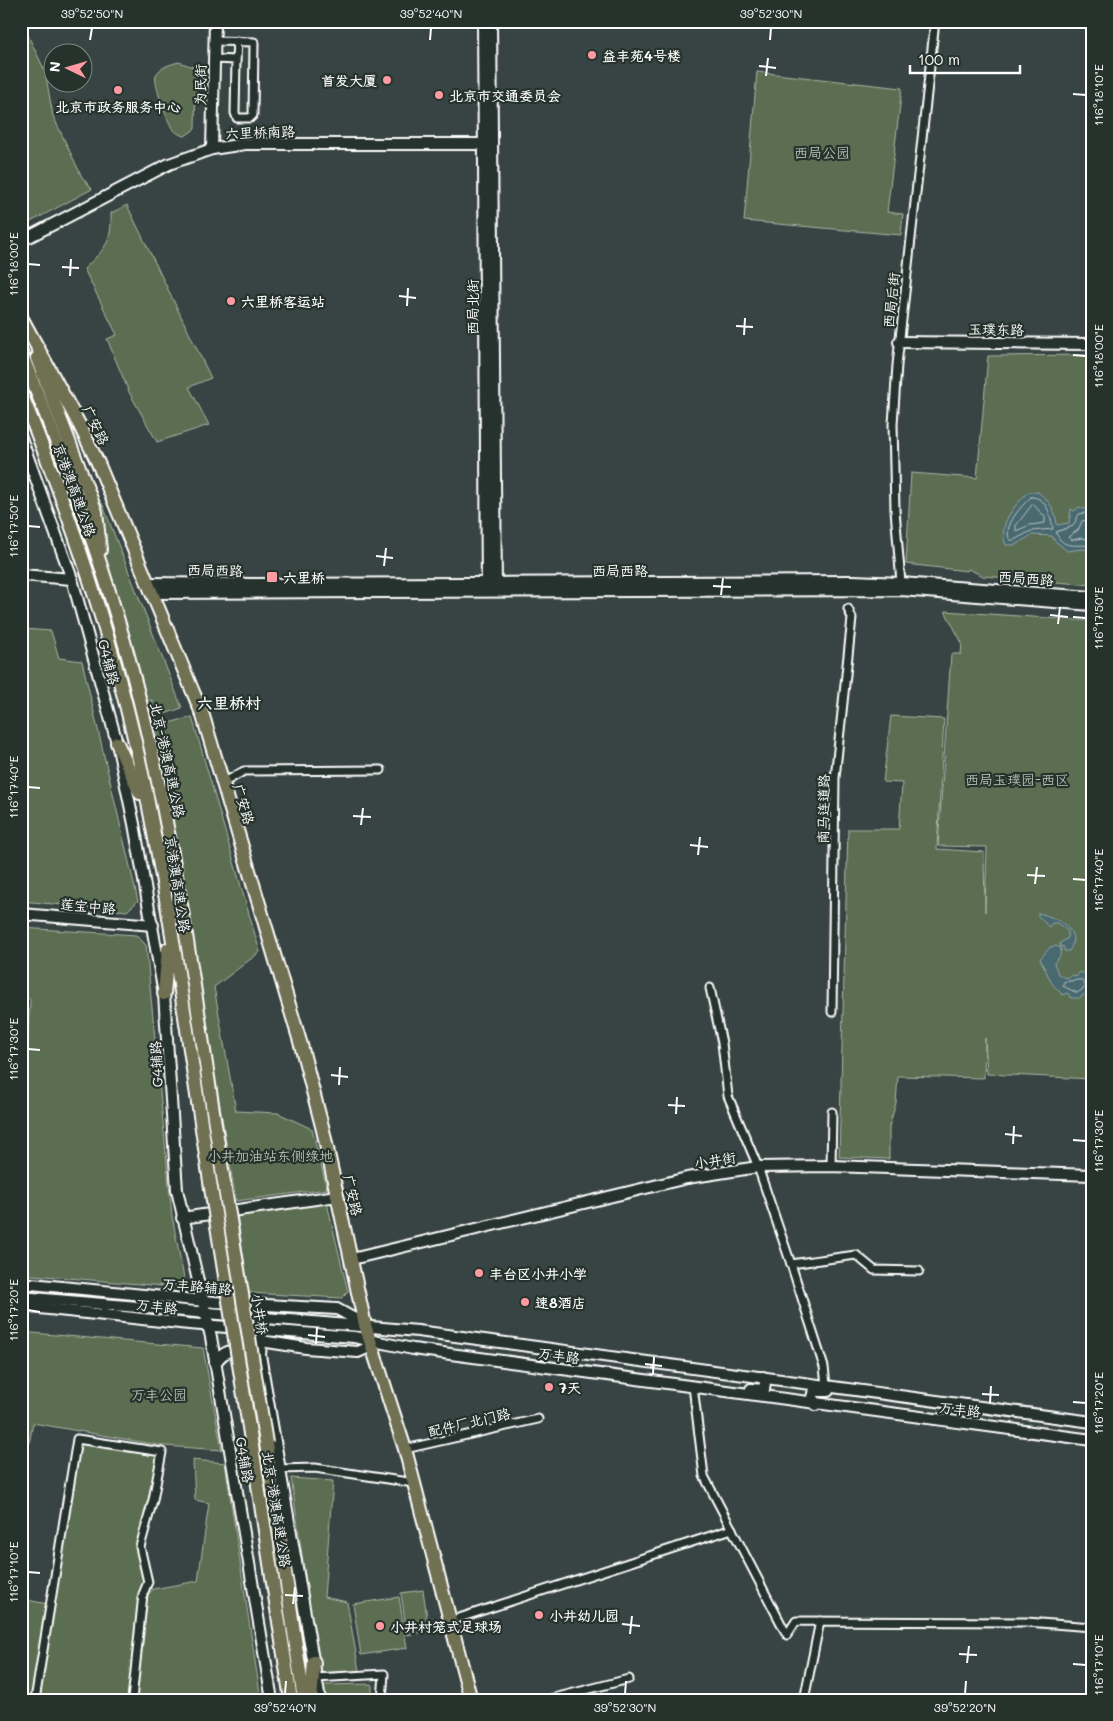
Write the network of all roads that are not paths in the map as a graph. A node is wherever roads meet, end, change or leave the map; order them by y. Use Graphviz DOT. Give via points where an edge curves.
graph roads {
  1 [pos="215,21"];
  2 [pos="484,21"];
  3 [pos="491,21"];
  4 [pos="935,21"];
  5 [pos="215,41"];
  6 [pos="237,41"];
  7 [pos="214,59"];
  8 [pos="236,60"];
  9 [pos="488,144"];
  10 [pos="212,148"];
  11 [pos="21,241"];
  12 [pos="21,317"];
  13 [pos="28,330"];
  14 [pos="899,342"];
  15 [pos="1092,344"];
  16 [pos="21,353"];
  17 [pos="21,393"];
  18 [pos="21,438"];
  19 [pos="102,572"];
  20 [pos="21,575"];
  21 [pos="72,579"];
  22 [pos="901,583"];
  23 [pos="149,588"];
  24 [pos="492,588"];
  25 [pos="1092,597"];
  26 [pos="1092,605"];
  27 [pos="848,609"];
  28 [pos="117,743"];
  29 [pos="381,770"];
  30 [pos="222,783"];
  31 [pos="151,816"];
  32 [pos="21,914"];
  33 [pos="153,925"];
  34 [pos="170,926"];
  35 [pos="710,988"];
  36 [pos="164,994"];
  37 [pos="832,1012"];
  38 [pos="832,1112"];
  39 [pos="832,1166"];
  40 [pos="758,1167"];
  41 [pos="1092,1175"];
  42 [pos="211,1188"];
  43 [pos="225,1189"];
  44 [pos="337,1196"];
  45 [pos="182,1218"];
  46 [pos="352,1259"];
  47 [pos="791,1264"];
  48 [pos="919,1271"];
  49 [pos="21,1283"];
  50 [pos="21,1297"];
  51 [pos="201,1300"];
  52 [pos="21,1306"];
  53 [pos="204,1313"];
  54 [pos="366,1325"];
  55 [pos="208,1326"];
  56 [pos="250,1328"];
  57 [pos="262,1329"];
  58 [pos="418,1330"];
  59 [pos="261,1341"];
  60 [pos="371,1342"];
  61 [pos="412,1349"];
  62 [pos="260,1355"];
  63 [pos="215,1364"];
  64 [pos="763,1377"];
  65 [pos="826,1385"];
  66 [pos="693,1386"];
  67 [pos="891,1393"];
  68 [pos="816,1405"];
  69 [pos="538,1419"];
  70 [pos="1092,1422"];
  71 [pos="251,1440"];
  72 [pos="1092,1440"];
  73 [pos="266,1443"];
  74 [pos="405,1449"];
  75 [pos="280,1469"];
  76 [pos="414,1483"];
  77 [pos="732,1529"];
  78 [pos="450,1621"];
  79 [pos="820,1621"];
  80 [pos="1092,1627"];
  81 [pos="314,1662"];
  82 [pos="316,1678"];
  83 [pos="629,1679"];
  84 [pos="35,1700"];
  85 [pos="132,1700"];
  86 [pos="272,1700"];
  87 [pos="291,1700"];
  88 [pos="304,1700"];
  89 [pos="311,1700"];
  90 [pos="320,1700"];
  91 [pos="382,1700"];
  92 [pos="471,1700"];
  93 [pos="546,1700"];
  94 [pos="804,1700"];
  1 -- 5 [label="street, 为民街"];
  2 -- 9 [label="street, 西局北街"];
  3 -- 9 [label="street, 西局北街"];
  4 -- 14 [label="street, 西局后街"];
  5 -- 6 [label="street"];
  5 -- 7 [label="street, 为民街"];
  6 -- 8 [label="street"];
  6 -- 8 [label="street" via="254,42 253,114 250,118 238,118 235,113"];
  7 -- 8 [label="street"];
  7 -- 10 [label="street, 为民街"];
  9 -- 10 [label="street, 六里桥南路" via="245,144"];
  9 -- 24 [label="street, 西局北街"];
  10 -- 11 [label="street, 六里桥南路" via="170,164"];
  12 -- 13 [label="highway, 广安路"];
  13 -- 19 [label="highway" via="41,373 96,512"];
  13 -- 23 [label="highway, 广安路" via="80,426"];
  14 -- 15 [label="street, 玉璞东路"];
  14 -- 22 [label="street, 西局后街" via="893,424"];
  16 -- 19 [label="highway, 北京-港澳高速公路" via="59,446"];
  17 -- 31 [label="highway, 京港澳高速公路" via="90,575 123,693"];
  18 -- 21 [label="street, G4辅路"];
  19 -- 43 [label="highway, 北京-港澳高速公路" via="139,696 166,815"];
  20 -- 21 [label="street"];
  21 -- 28 [label="street, G4辅路"];
  22 -- 24 [label="street, 西局西路"];
  22 -- 25 [label="street, 西局西路"];
  23 -- 24 [label="street, 西局西路"];
  23 -- 30 [label="highway, 广安路" via="203,716"];
  24 -- 26 [label="street, 西局西路" via="901,590"];
  27 -- 37 [label="street, 南马连道路" via="852,618 835,778"];
  28 -- 31 [label="highway"];
  28 -- 33 [label="street, G4辅路"];
  29 -- 30 [label="street" via="244,771"];
  30 -- 44 [label="highway, 广安路" via="301,1045"];
  31 -- 34 [label="highway, 京港澳高速公路"];
  32 -- 33 [label="street, 莲宝中路"];
  33 -- 36 [label="street, G4辅路"];
  34 -- 36 [label="highway"];
  34 -- 42 [label="highway, 京港澳高速公路"];
  35 -- 40 [label="street" via="722,1043 728,1096"];
  36 -- 45 [label="street, G4辅路" via="176,1190"];
  38 -- 39 [label="street"];
  39 -- 40 [label="street, 小井街"];
  39 -- 41 [label="street, 小井街"];
  40 -- 46 [label="street, 小井街" via="687,1178"];
  40 -- 47 [label="street"];
  42 -- 71 [label="highway, 小井桥, bridge"];
  43 -- 73 [label="highway, 小井桥, bridge"];
  44 -- 45 [label="street"];
  44 -- 46 [label="highway, 广安路"];
  45 -- 51 [label="street, G4辅路"];
  46 -- 54 [label="highway, 广安路"];
  47 -- 48 [label="street" via="856,1255 874,1270"];
  47 -- 65 [label="street" via="824,1366"];
  49 -- 51 [label="street, 万丰路辅路"];
  50 -- 53 [label="street, 万丰路"];
  51 -- 53 [label="street, G4辅路"];
  51 -- 54 [label="street, 万丰路辅路" via="337,1309"];
  52 -- 55 [label="street, 万丰路"];
  53 -- 54 [label="street, 万丰路"];
  53 -- 55 [label="street, G4辅路"];
  54 -- 58 [label="street, 万丰路"];
  54 -- 60 [label="highway, 广安路"];
  55 -- 56 [label="street, 万丰路"];
  55 -- 63 [label="street, G4辅路"];
  56 -- 57 [label="street, 万丰路"];
  56 -- 59 [label="street"];
  57 -- 59 [label="street"];
  57 -- 60 [label="street, 万丰路" via="354,1337"];
  58 -- 61 [label="street" via="410,1342"];
  58 -- 64 [label="street, 万丰路"];
  59 -- 60 [label="street" via="358,1352"];
  59 -- 62 [label="street"];
  60 -- 61 [label="street, 万丰路"];
  60 -- 74 [label="highway"];
  61 -- 66 [label="street, 万丰路"];
  62 -- 63 [label="street" via="230,1350 220,1354"];
  62 -- 75 [label="street"];
  63 -- 86 [label="street, G4辅路"];
  64 -- 65 [label="street, 万丰路"];
  64 -- 66 [label="street" via="764,1390 713,1384"];
  65 -- 67 [label="street, 万丰路"];
  66 -- 68 [label="street, 万丰路"];
  66 -- 77 [label="street" via="704,1476"];
  67 -- 68 [label="street" via="866,1396 820,1390 814,1391 812,1397"];
  67 -- 70 [label="street, 万丰路"];
  68 -- 72 [label="street, 万丰路"];
  69 -- 74 [label="street, 配件厂北门路"];
  71 -- 87 [label="highway, 北京-港澳高速公路"];
  73 -- 88 [label="highway, 北京-港澳高速公路"];
  74 -- 76 [label="highway"];
  75 -- 76 [label="street" via="315,1468"];
  75 -- 81 [label="street"];
  76 -- 78 [label="highway"];
  77 -- 78 [label="street"];
  77 -- 79 [label="street" via="787,1635 796,1621"];
  78 -- 92 [label="highway"];
  79 -- 80 [label="street" via="1027,1622"];
  79 -- 94 [label="street"];
  81 -- 82 [label="street"];
  81 -- 89 [label="highway"];
  82 -- 90 [label="street"];
  82 -- 91 [label="street" via="384,1674"];
  83 -- 93 [label="street"];
  84 -- 85 [label="street" via="77,1440 162,1452 140,1547 148,1582 143,1594"];
}
